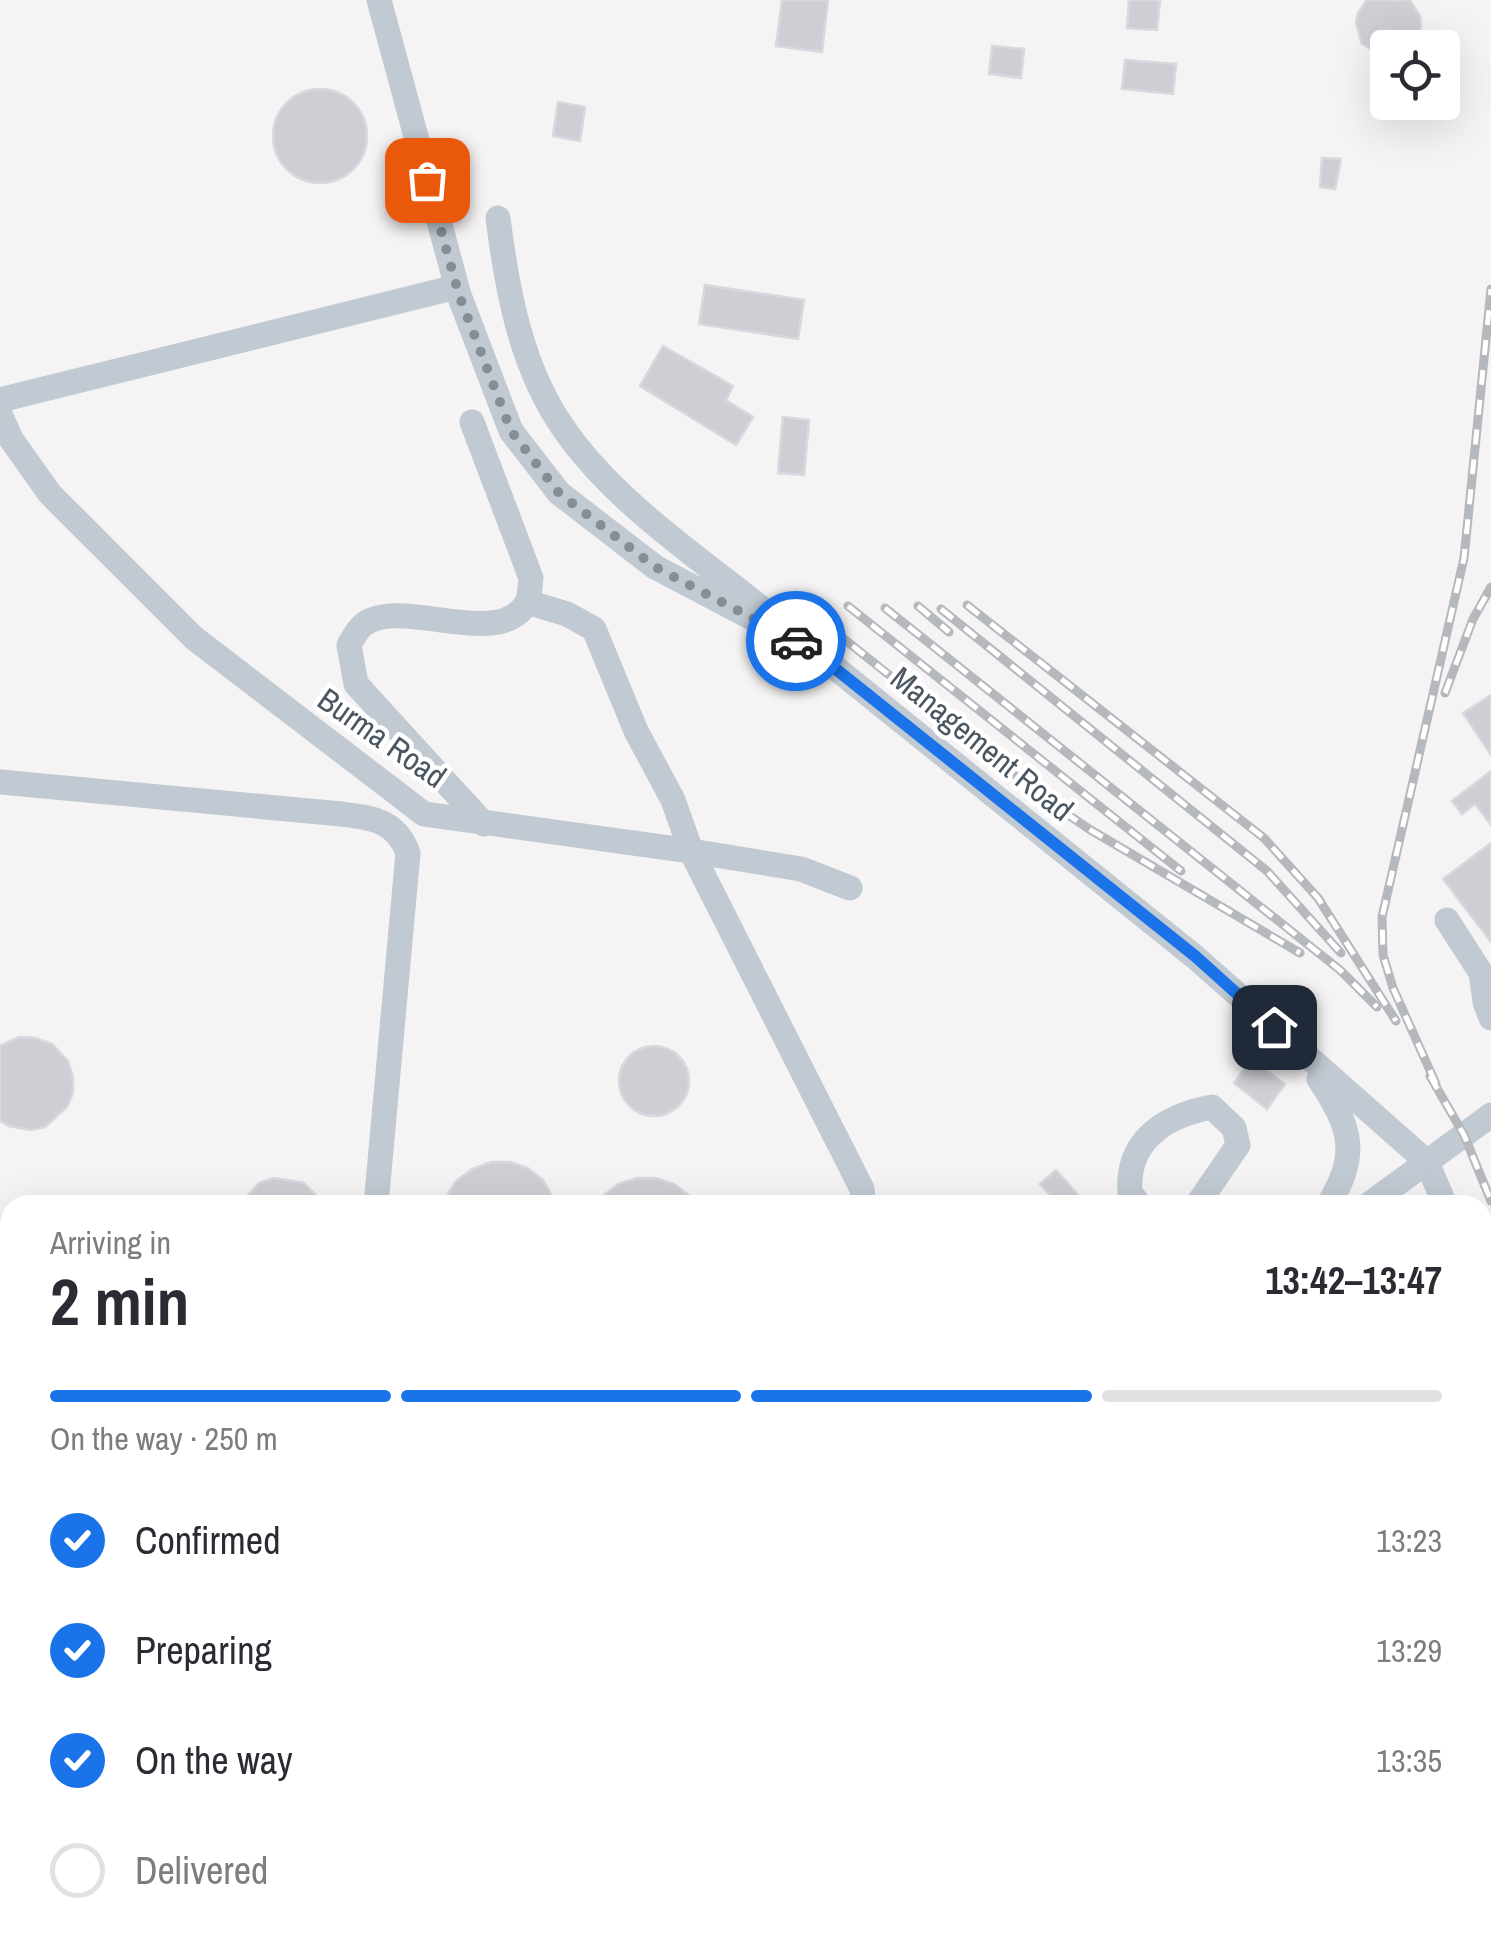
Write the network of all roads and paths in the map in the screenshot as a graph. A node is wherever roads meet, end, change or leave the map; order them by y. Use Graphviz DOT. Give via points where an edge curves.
graph roads {
  1 [pos="378,0"];
  2 [pos="498,218"];
  3 [pos="456,287"];
  4 [pos="0,400"];
  5 [pos="0,414"];
  6 [pos="472,422"];
  7 [pos="0,461"];
  8 [pos="27,462"];
  9 [pos="528,602"];
  10 [pos="812,650"];
  11 [pos="0,782"];
  12 [pos="484,824"];
  13 [pos="691,851"];
  14 [pos="850,888"];
  15 [pos="1447,920"];
  16 [pos="1486,976"];
  17 [pos="1491,1018"];
  18 [pos="1296,1046"];
  19 [pos="1491,1115"];
  20 [pos="1428,1162"];
  21 [pos="377,1195"];
  22 [pos="866,1195"];
  23 [pos="1132,1195"];
  24 [pos="1204,1195"];
  25 [pos="1334,1195"];
  26 [pos="1382,1195"];
  27 [pos="1441,1195"];
  1 -- 3 [label="street, Management Road"];
  2 -- 10 [label="street" via="506,281 528,359 562,426 612,486"];
  3 -- 4 [label="street"];
  3 -- 10 [label="street, Management Road" via="511,431 559,493 655,567"];
  5 -- 8 [label="street, Burma Road"];
  6 -- 9 [label="street" via="531,578"];
  7 -- 8 [label="street"];
  8 -- 12 [label="street, Burma Road" via="50,494 194,638 424,814"];
  9 -- 12 [label="street" via="497,622 386,616 364,623 349,645 356,684"];
  9 -- 13 [label="street" via="594,630"];
  10 -- 18 [label="street, Management Road" via="1195,956"];
  11 -- 21 [label="street" via="340,814 391,825 408,853"];
  12 -- 13 [label="street, Burma Road"];
  13 -- 14 [label="street, Burma Road" via="800,870"];
  13 -- 22 [label="street"];
  15 -- 16 [label="street"];
  16 -- 17 [label="street"];
  18 -- 20 [label="street"];
  18 -- 25 [label="street" via="1339,1108 1350,1146"];
  19 -- 20 [label="street"];
  20 -- 26 [label="street"];
  20 -- 27 [label="street"];
  23 -- 24 [label="street" via="1133,1156 1160,1124 1212,1107 1234,1128 1238,1144"];
}
